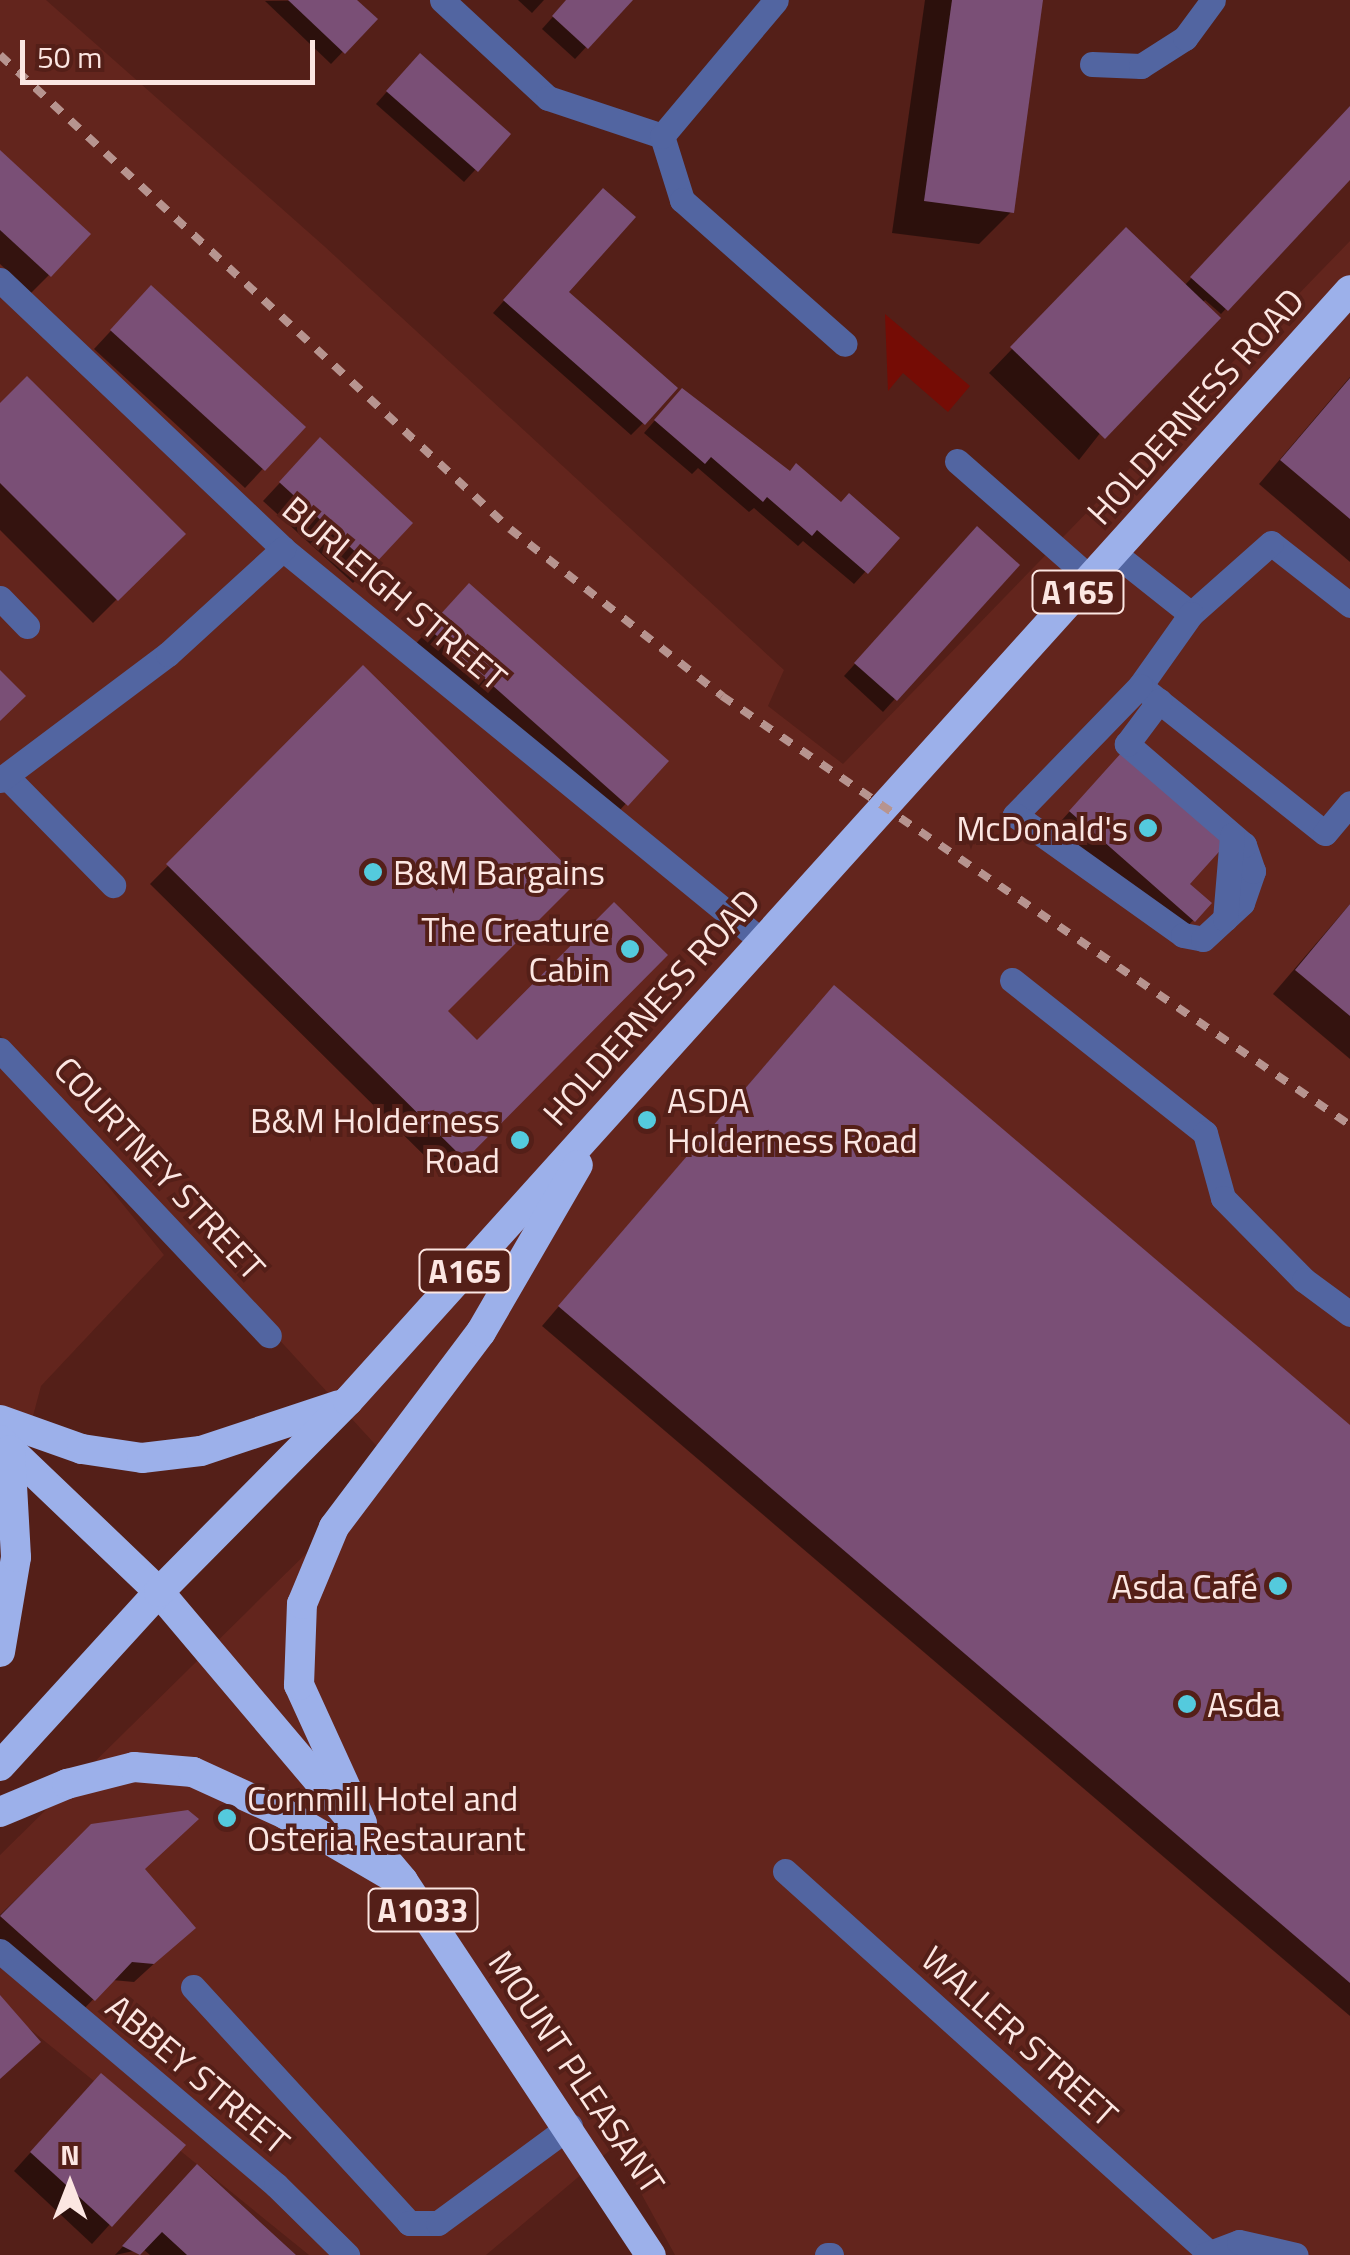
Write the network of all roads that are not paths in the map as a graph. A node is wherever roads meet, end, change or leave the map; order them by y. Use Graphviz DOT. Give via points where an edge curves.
graph roads {
  1 [pos="442,0"];
  2 [pos="776,0"];
  3 [pos="1213,0"];
  4 [pos="1092,64"];
  5 [pos="662,136"];
  6 [pos="0,280"];
  7 [pos="1350,290"];
  8 [pos="845,344"];
  9 [pos="958,461"];
  10 [pos="284,549"];
  11 [pos="1114,553"];
  12 [pos="1090,578"];
  13 [pos="0,598"];
  14 [pos="1350,605"];
  15 [pos="1191,614"];
  16 [pos="28,626"];
  17 [pos="1149,694"];
  18 [pos="3,778"];
  19 [pos="1350,803"];
  20 [pos="112,885"];
  21 [pos="762,941"];
  22 [pos="1012,980"];
  23 [pos="2,1056"];
  24 [pos="609,1110"];
  25 [pos="1350,1314"];
  26 [pos="269,1334"];
  27 [pos="348,1402"];
  28 [pos="0,1420"];
  29 [pos="5,1445"];
  30 [pos="159,1592"];
  31 [pos="0,1652"];
  32 [pos="0,1766"];
  33 [pos="0,1812"];
  34 [pos="371,1845"];
  35 [pos="785,1872"];
  36 [pos="403,1881"];
  37 [pos="0,1951"];
  38 [pos="192,1988"];
  39 [pos="570,2126"];
  40 [pos="1274,2252"];
  41 [pos="1206,2254"];
  42 [pos="347,2255"];
  43 [pos="651,2255"];
  44 [pos="1296,2255"];
  1 -- 5 [label="street" via="548,98"];
  2 -- 5 [label="street"];
  3 -- 4 [label="street" via="1185,38 1141,66"];
  5 -- 8 [label="street" via="682,200"];
  6 -- 10 [label="street, BURLEIGH STREET"];
  7 -- 11 [label="highway, HOLDERNESS ROAD / A165"];
  9 -- 12 [label="street"];
  10 -- 18 [label="street" via="168,654"];
  10 -- 21 [label="street, BURLEIGH STREET"];
  11 -- 12 [label="highway, HOLDERNESS ROAD / A165"];
  11 -- 15 [label="street"];
  12 -- 21 [label="highway, HOLDERNESS ROAD / A165"];
  13 -- 16 [label="street"];
  14 -- 15 [label="street" via="1271,543"];
  15 -- 17 [label="street"];
  17 -- 17 [label="street" via="1014,816 1183,935 1203,939 1225,919 1232,835 1127,744"];
  17 -- 19 [label="street" via="1325,833"];
  18 -- 20 [label="street"];
  21 -- 24 [label="highway, HOLDERNESS ROAD / A165"];
  22 -- 25 [label="street" via="1205,1133 1223,1198 1304,1280"];
  23 -- 26 [label="street, COURTNEY STREET"];
  24 -- 27 [label="highway, HOLDERNESS ROAD / A165"];
  24 -- 34 [label="highway" via="481,1332 334,1527 302,1604 298,1684"];
  27 -- 28 [label="highway" via="202,1451 142,1458 82,1449"];
  27 -- 30 [label="highway, HOLDERNESS ROAD / A165"];
  29 -- 30 [label="highway, MOUNT PLEASANT / A1033"];
  29 -- 31 [label="highway" via="16,1558"];
  30 -- 32 [label="highway, HOLDERNESS ROAD / A165"];
  30 -- 34 [label="highway, MOUNT PLEASANT / A1033"];
  33 -- 36 [label="highway" via="67,1784 134,1767 193,1772"];
  34 -- 36 [label="highway, MOUNT PLEASANT / A1033"];
  35 -- 41 [label="street, WALLER STREET"];
  36 -- 39 [label="highway, MOUNT PLEASANT / A1033"];
  37 -- 42 [label="street, ABBEY STREET" via="276,2185"];
  38 -- 39 [label="street" via="409,2223 438,2223"];
  39 -- 43 [label="highway, MOUNT PLEASANT / A1033"];
  40 -- 41 [label="street" via="1239,2242"];
  40 -- 44 [label="street"];
}
